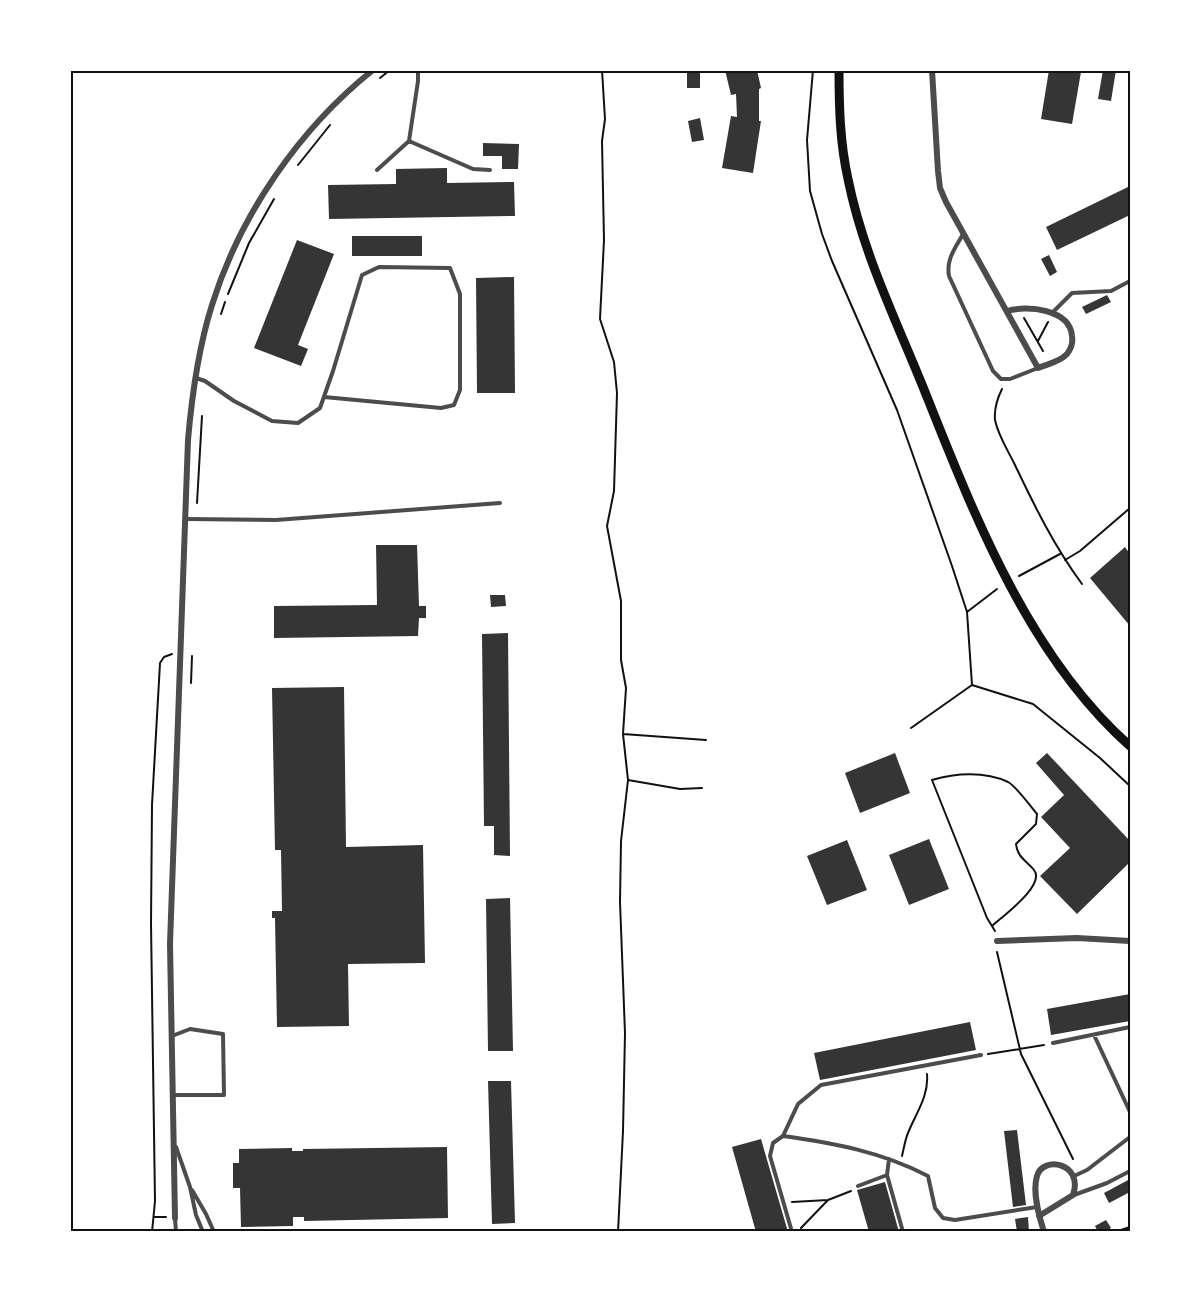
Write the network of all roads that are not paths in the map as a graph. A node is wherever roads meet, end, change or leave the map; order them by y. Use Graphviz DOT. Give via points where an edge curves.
graph roads {
  1 [pos="373,70"];
  2 [pos="418,70"];
  3 [pos="839,70"];
  4 [pos="932,70"];
  5 [pos="409,141"];
  6 [pos="377,170"];
  7 [pos="490,171"];
  8 [pos="964,234"];
  9 [pos="1131,281"];
  10 [pos="1007,312"];
  11 [pos="1052,314"];
  12 [pos="1038,368"];
  13 [pos="195,378"];
  14 [pos="324,397"];
  15 [pos="500,503"];
  16 [pos="185,519"];
  17 [pos="1131,746"];
  18 [pos="997,940"];
  19 [pos="1131,941"];
  20 [pos="1131,1027"];
  21 [pos="1094,1035"];
  22 [pos="172,1036"];
  23 [pos="1053,1043"];
  24 [pos="981,1055"];
  25 [pos="173,1095"];
  26 [pos="1131,1112"];
  27 [pos="783,1136"];
  28 [pos="1131,1137"];
  29 [pos="174,1144"];
  30 [pos="889,1159"];
  31 [pos="1131,1171"];
  32 [pos="887,1175"];
  33 [pos="1074,1176"];
  34 [pos="858,1186"];
  35 [pos="190,1187"];
  36 [pos="1073,1195"];
  37 [pos="1038,1207"];
  38 [pos="1039,1216"];
  39 [pos="175,1218"];
  40 [pos="176,1232"];
  41 [pos="202,1232"];
  42 [pos="214,1232"];
  43 [pos="792,1232"];
  44 [pos="903,1232"];
  45 [pos="1044,1232"];
  1 -- 13 [label="street" via="294,151 245,224 212,305"];
  2 -- 5 [label="lane"];
  3 -- 17 [label="main road" via="841,140 858,219 884,295 943,436 1010,587 1041,639 1085,701"];
  4 -- 8 [label="street" via="940,188"];
  5 -- 6 [label="lane"];
  5 -- 7 [label="lane" via="473,169"];
  8 -- 10 [label="street"];
  8 -- 12 [label="lane" via="948,267 993,371 1001,379 1010,379"];
  9 -- 11 [label="lane" via="1111,291 1072,293"];
  10 -- 11 [label="street" via="1032,308"];
  10 -- 12 [label="street"];
  11 -- 12 [label="street" via="1068,324 1072,341 1060,360"];
  13 -- 14 [label="lane" via="272,421 298,423 320,408"];
  13 -- 16 [label="street"];
  14 -- 14 [label="lane" via="362,276 379,267 450,268 460,294 460,390 454,405 441,408"];
  15 -- 16 [label="lane" via="276,520"];
  16 -- 22 [label="street" via="172,864"];
  18 -- 19 [label="street"];
  20 -- 21 [label="lane"];
  21 -- 23 [label="lane"];
  21 -- 26 [label="lane"];
  22 -- 25 [label="street"];
  22 -- 25 [label="lane" via="190,1029 223,1034 224,1095"];
  24 -- 27 [label="lane" via="821,1085 798,1104"];
  25 -- 29 [label="street"];
  27 -- 30 [label="lane" via="839,1144"];
  27 -- 43 [label="lane" via="773,1143 770,1156"];
  28 -- 33 [label="lane"];
  29 -- 35 [label="lane"];
  29 -- 39 [label="street"];
  30 -- 32 [label="lane"];
  30 -- 37 [label="lane" via="928,1176 935,1208 943,1218 955,1220"];
  31 -- 36 [label="lane"];
  32 -- 34 [label="lane"];
  32 -- 44 [label="lane"];
  33 -- 36 [label="street" via="1077,1185"];
  33 -- 37 [label="street" via="1058,1164 1040,1169"];
  35 -- 41 [label="lane"];
  35 -- 42 [label="lane"];
  36 -- 38 [label="street"];
  37 -- 38 [label="street"];
  38 -- 45 [label="street"];
  39 -- 40 [label="lane"];
}
